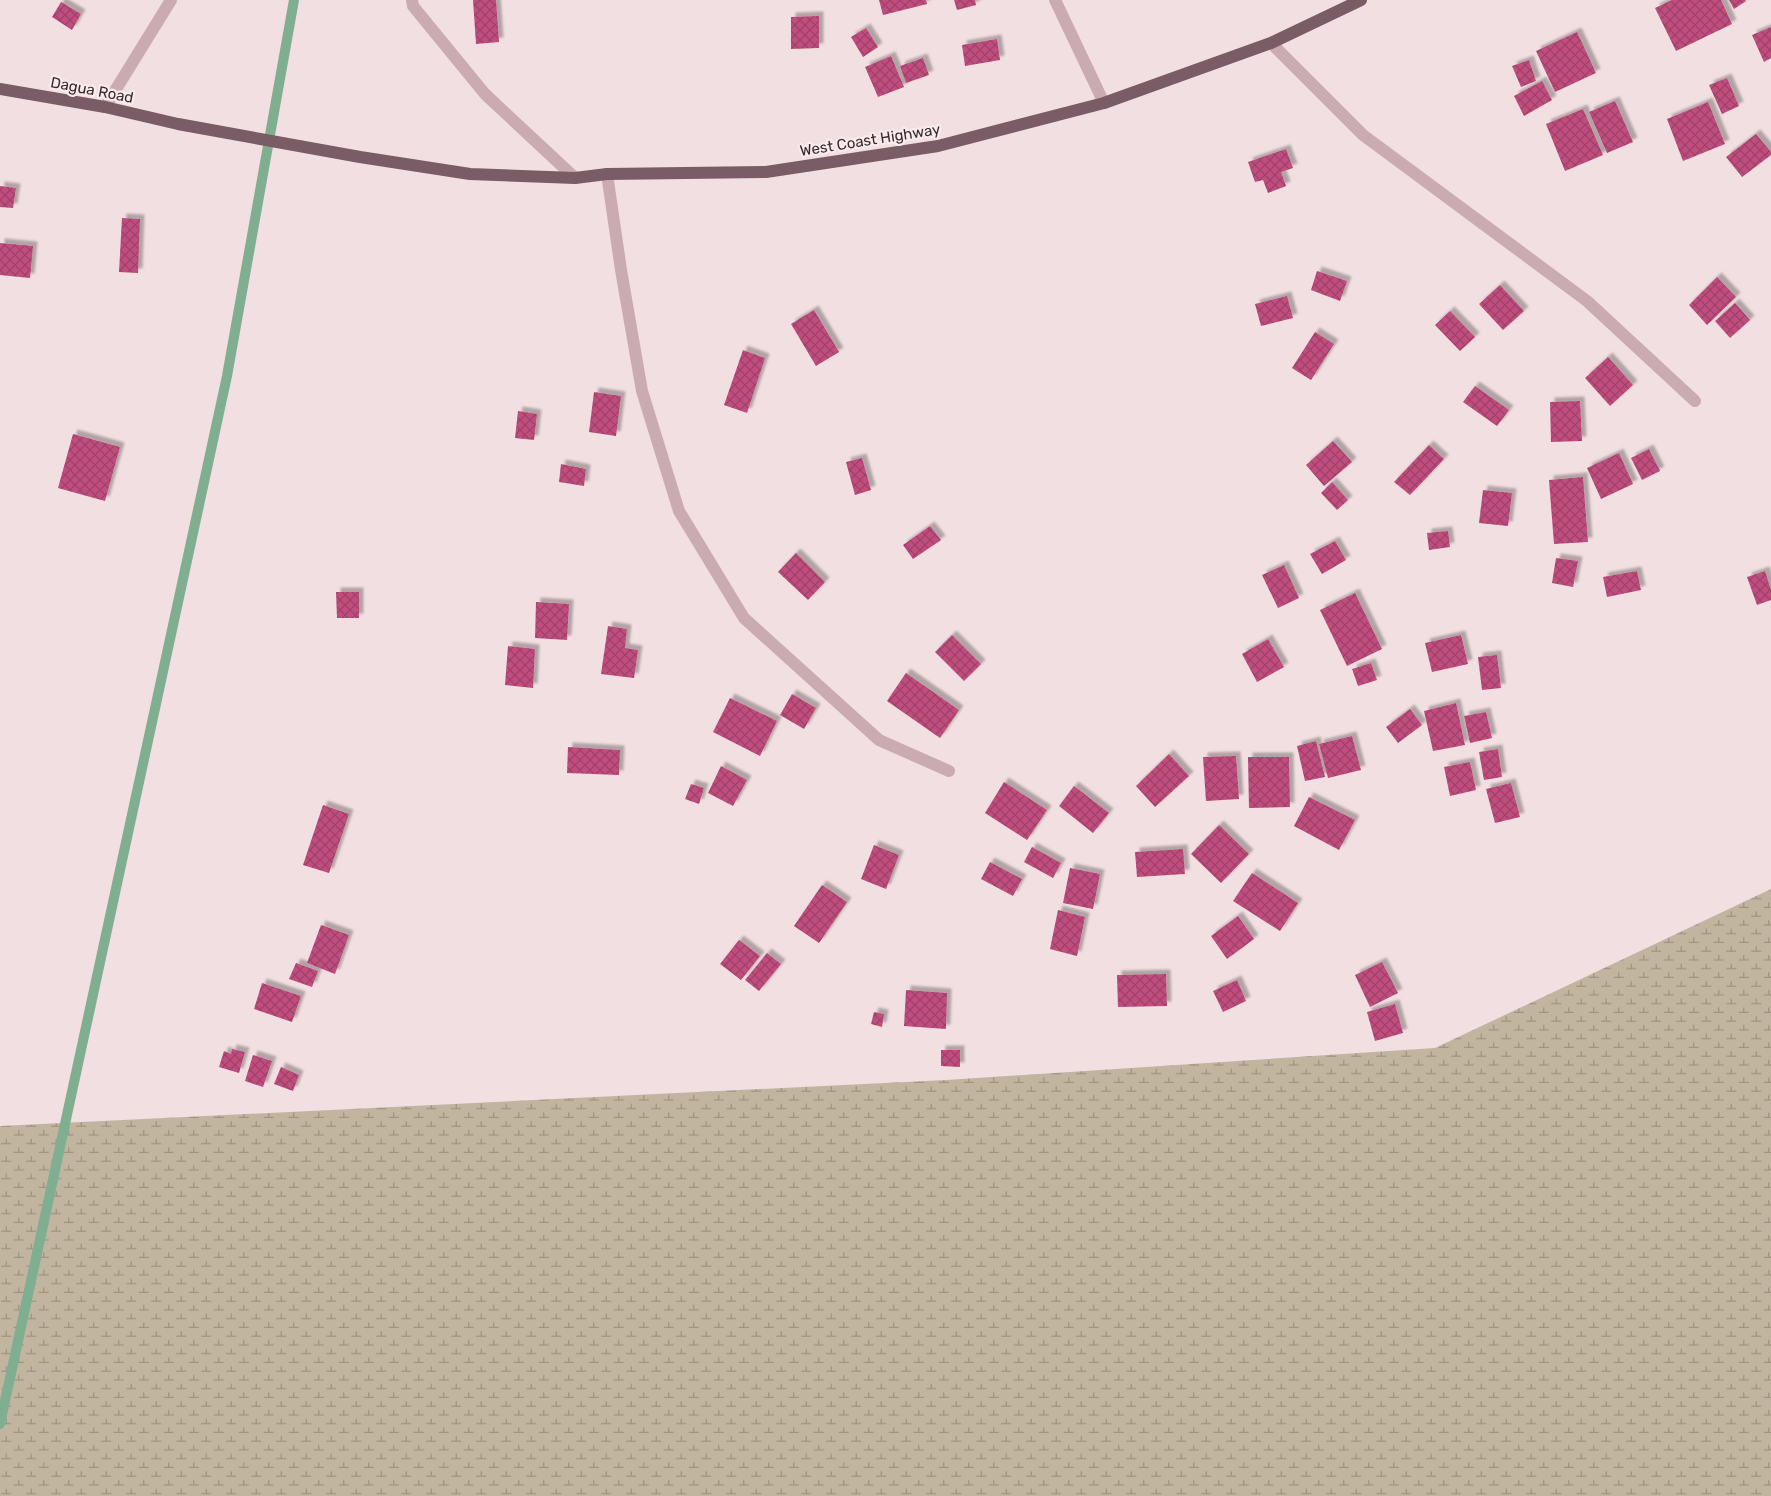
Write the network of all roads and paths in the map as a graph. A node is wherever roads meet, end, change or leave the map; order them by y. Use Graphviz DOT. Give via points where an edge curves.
graph roads {
  1 [pos="171,0"];
  2 [pos="412,0"];
  3 [pos="1055,0"];
  4 [pos="1362,0"];
  5 [pos="1271,43"];
  6 [pos="0,89"];
  7 [pos="1104,103"];
  8 [pos="105,107"];
  9 [pos="360,157"];
  10 [pos="607,174"];
  11 [pos="575,178"];
  12 [pos="1695,401"];
  13 [pos="949,771"];
  1 -- 8 [label="street"];
  2 -- 11 [label="street" via="413,6 485,94"];
  3 -- 7 [label="street"];
  4 -- 5 [label="main road, West Coast Highway"];
  5 -- 7 [label="main road, West Coast Highway"];
  5 -- 12 [label="street" via="1364,135 1587,301"];
  6 -- 8 [label="main road, Dagua Road"];
  7 -- 10 [label="main road, West Coast Highway" via="938,146 776,171"];
  8 -- 9 [label="main road, Dagua Road" via="178,124"];
  9 -- 11 [label="main road, West Coast Highway" via="470,174"];
  10 -- 11 [label="main road, West Coast Highway"];
  10 -- 13 [label="street" via="642,391 680,511 744,618 879,740"];
}
